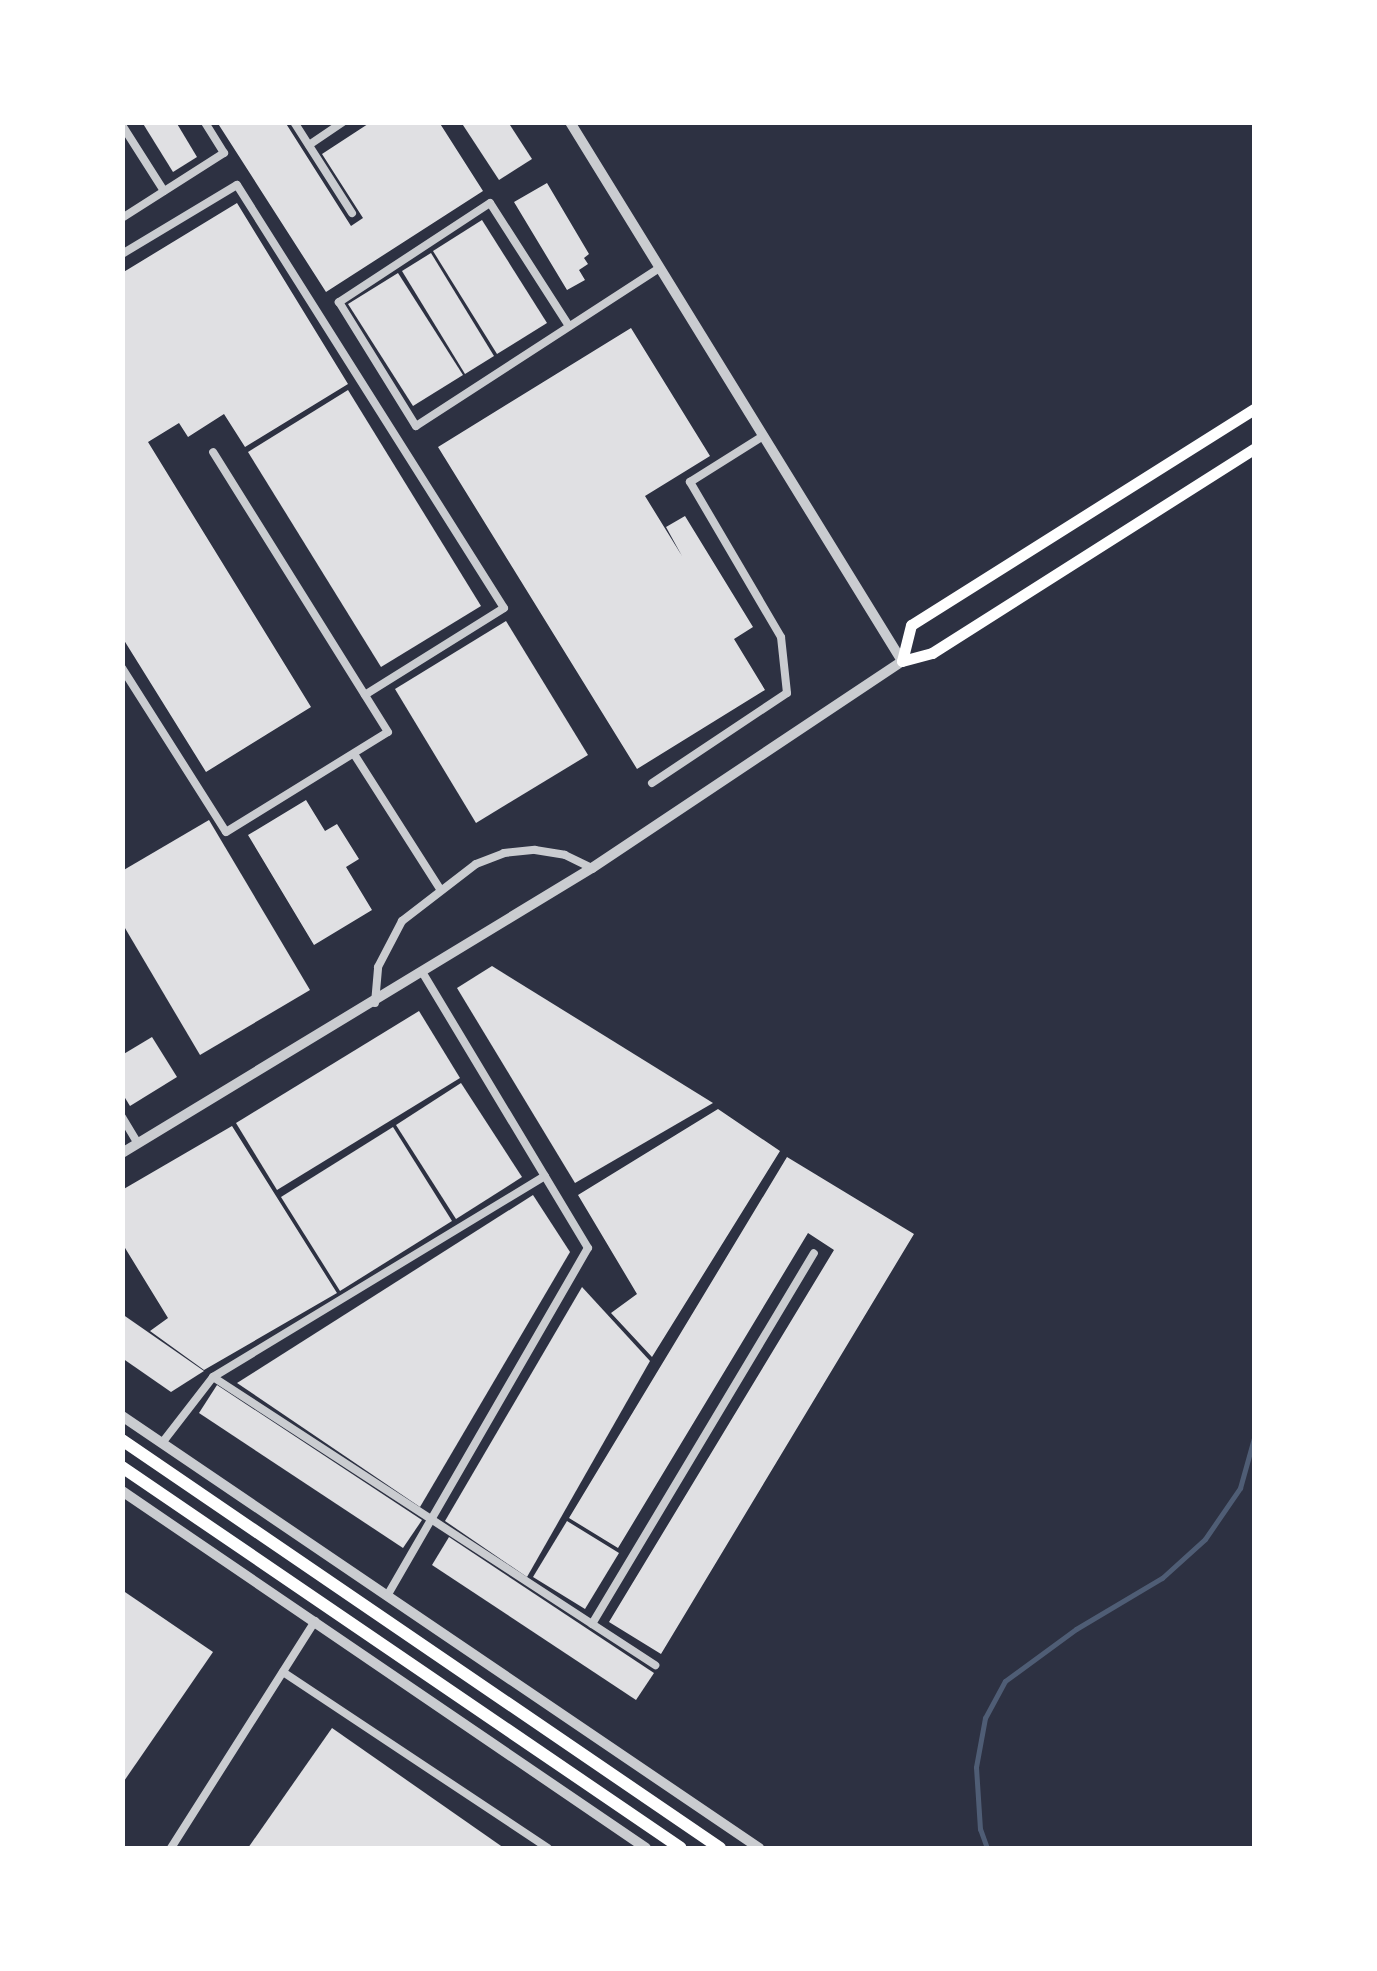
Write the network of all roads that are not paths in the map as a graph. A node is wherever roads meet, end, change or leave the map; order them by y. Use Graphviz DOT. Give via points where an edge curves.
graph roads {
  1 [pos="205,122"];
  2 [pos="294,122"];
  3 [pos="344,122"];
  4 [pos="570,122"];
  5 [pos="122,126"];
  6 [pos="309,145"];
  7 [pos="164,191"];
  8 [pos="352,213"];
  9 [pos="122,218"];
  10 [pos="122,254"];
  11 [pos="659,268"];
  12 [pos="569,326"];
  13 [pos="1254,409"];
  14 [pos="763,436"];
  15 [pos="1254,450"];
  16 [pos="213,452"];
  17 [pos="902,662"];
  18 [pos="122,668"];
  19 [pos="365,694"];
  20 [pos="354,754"];
  21 [pos="652,783"];
  22 [pos="592,868"];
  23 [pos="440,889"];
  24 [pos="423,973"];
  25 [pos="375,1003"];
  26 [pos="122,1117"];
  27 [pos="138,1144"];
  28 [pos="122,1154"];
  29 [pos="545,1176"];
  30 [pos="814,1253"];
  31 [pos="214,1377"];
  32 [pos="122,1416"];
  33 [pos="122,1440"];
  34 [pos="162,1443"];
  35 [pos="122,1467"];
  36 [pos="122,1491"];
  37 [pos="431,1520"];
  38 [pos="388,1596"];
  39 [pos="315,1622"];
  40 [pos="592,1624"];
  41 [pos="655,1664"];
  42 [pos="283,1672"];
  43 [pos="171,1848"];
  44 [pos="548,1848"];
  45 [pos="646,1848"];
  46 [pos="680,1848"];
  47 [pos="720,1848"];
  48 [pos="760,1848"];
  1 -- 7 [label="street" via="224,153"];
  2 -- 6 [label="street"];
  3 -- 6 [label="street"];
  4 -- 11 [label="street"];
  5 -- 7 [label="street"];
  6 -- 8 [label="street"];
  7 -- 9 [label="street"];
  10 -- 19 [label="street" via="238,185 504,608"];
  11 -- 12 [label="street"];
  11 -- 14 [label="street"];
  12 -- 12 [label="street" via="490,203 338,302 416,426"];
  13 -- 17 [label="main road" via="910,625"];
  14 -- 17 [label="street"];
  14 -- 21 [label="street" via="690,482 781,636 786,693"];
  15 -- 17 [label="main road" via="932,654"];
  16 -- 19 [label="street"];
  17 -- 22 [label="street"];
  18 -- 20 [label="street" via="226,832"];
  19 -- 20 [label="street" via="388,732"];
  20 -- 23 [label="street"];
  22 -- 23 [label="street" via="550,852 520,850 476,864"];
  22 -- 24 [label="street"];
  23 -- 25 [label="street" via="392,934 378,967"];
  24 -- 25 [label="street"];
  24 -- 29 [label="street"];
  25 -- 27 [label="street"];
  26 -- 27 [label="street"];
  27 -- 28 [label="street"];
  29 -- 31 [label="street"];
  29 -- 37 [label="street" via="588,1248"];
  30 -- 40 [label="street"];
  31 -- 34 [label="street"];
  31 -- 37 [label="street"];
  32 -- 34 [label="street"];
  33 -- 47 [label="main road"];
  34 -- 38 [label="street"];
  35 -- 46 [label="main road"];
  36 -- 39 [label="street"];
  37 -- 38 [label="street"];
  37 -- 40 [label="street"];
  38 -- 48 [label="street"];
  39 -- 42 [label="street"];
  39 -- 45 [label="street"];
  40 -- 41 [label="street"];
  42 -- 43 [label="street"];
  42 -- 44 [label="street"];
}
